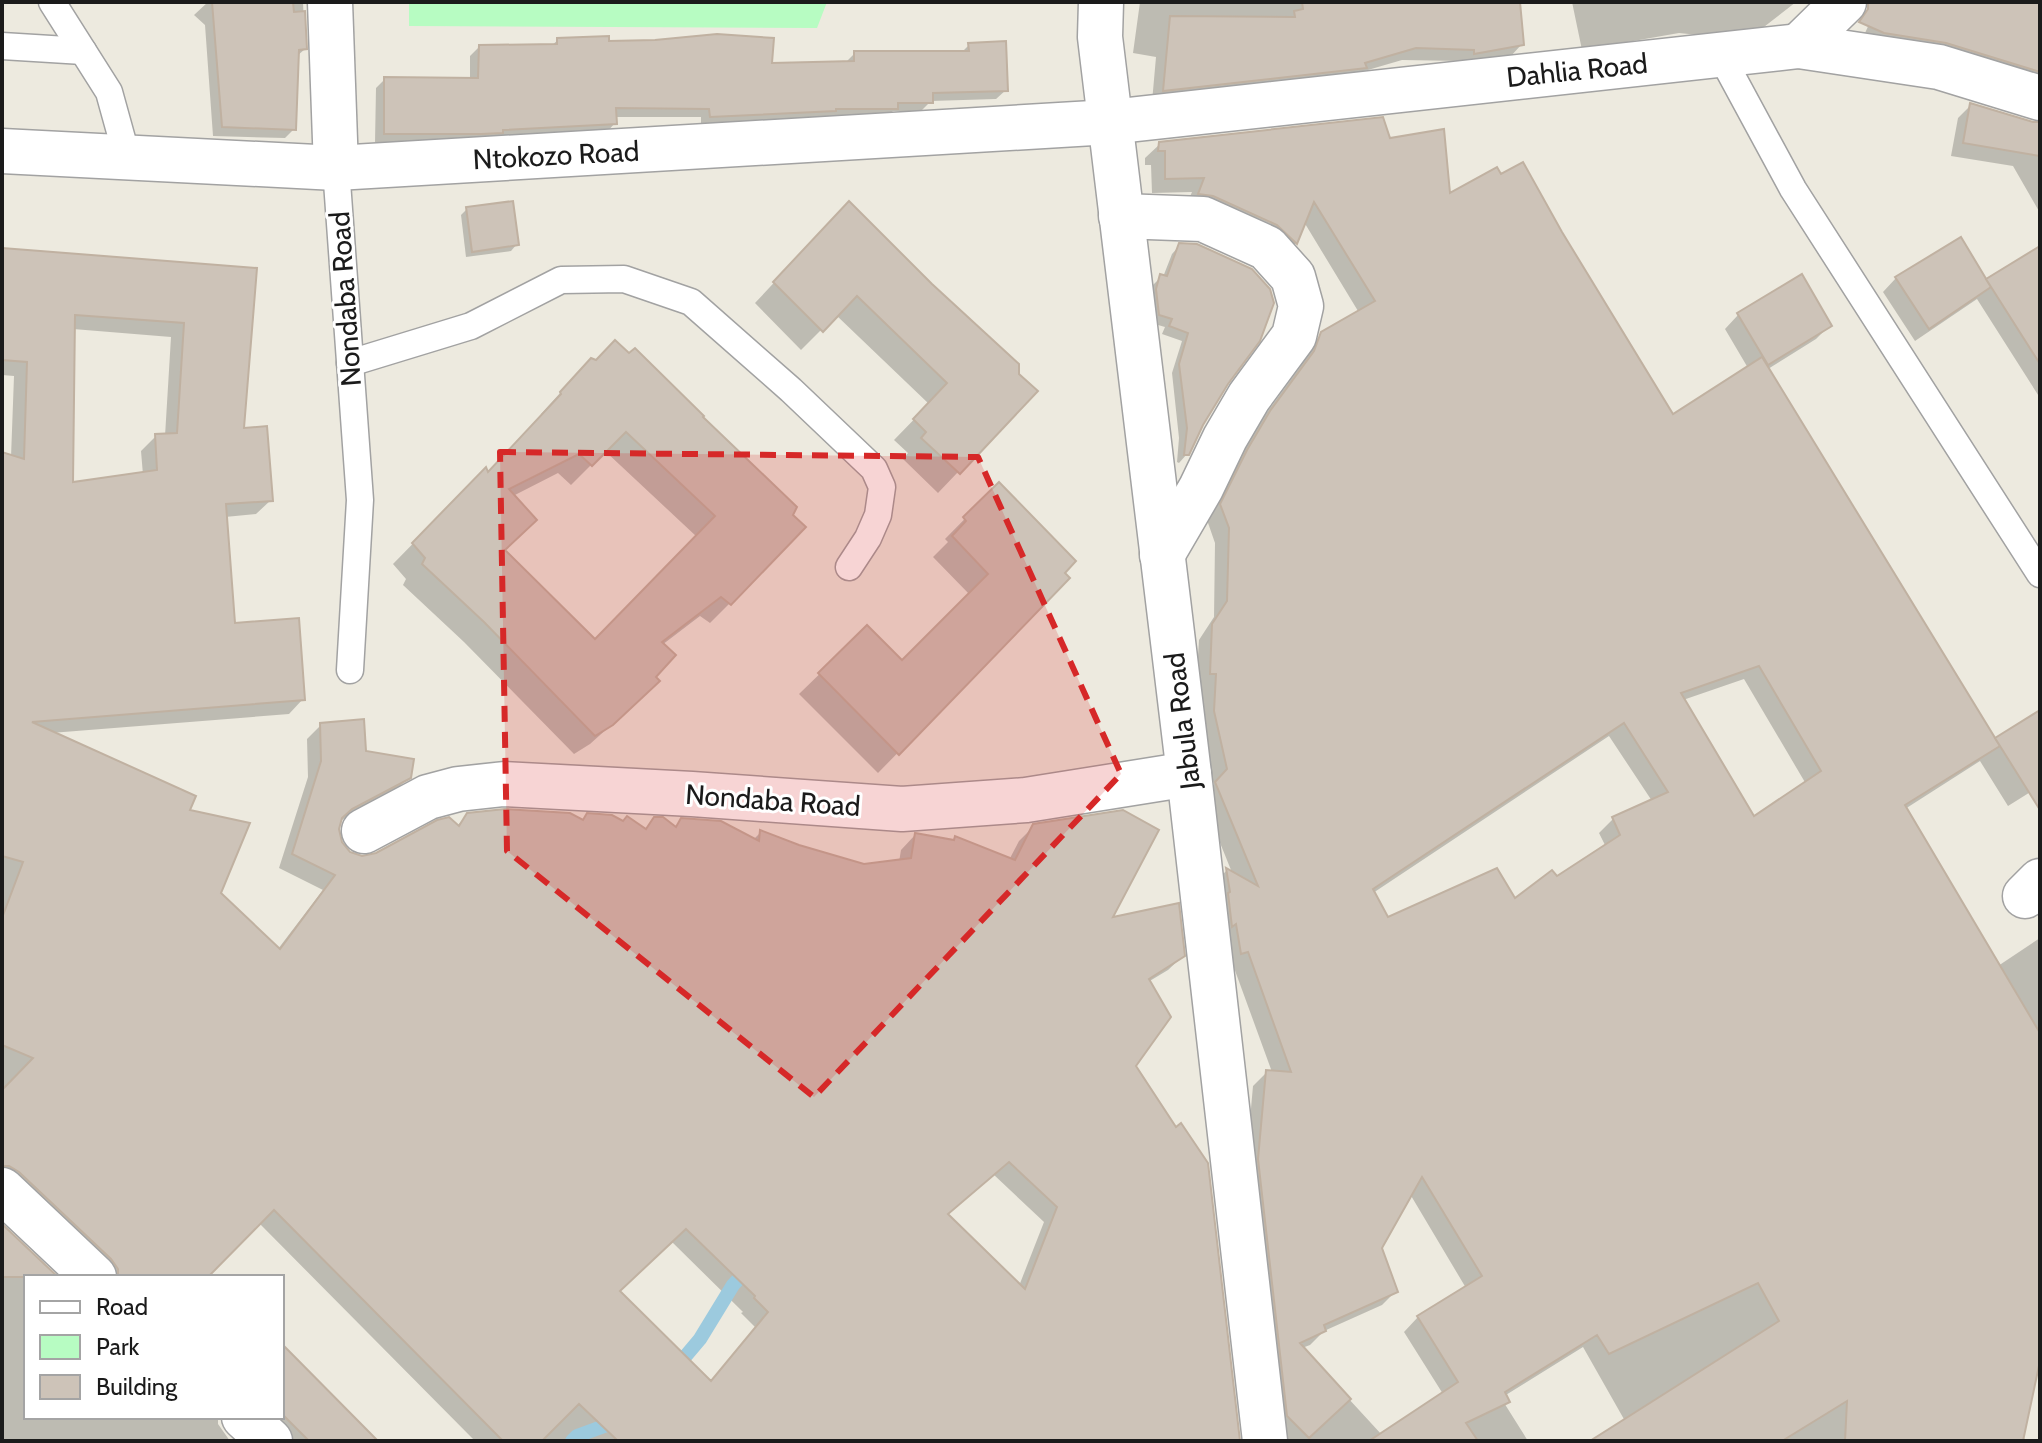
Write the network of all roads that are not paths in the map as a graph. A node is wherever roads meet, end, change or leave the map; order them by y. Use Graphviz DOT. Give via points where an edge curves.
graph roads {
  1 [pos="52,2"];
  2 [pos="330,2"];
  3 [pos="1101,2"];
  4 [pos="1844,2"];
  5 [pos="2,46"];
  6 [pos="1799,46"];
  7 [pos="83,51"];
  8 [pos="1720,54"];
  9 [pos="2040,98"];
  10 [pos="1110,122"];
  11 [pos="2,151"];
  12 [pos="127,157"];
  13 [pos="336,168"];
  14 [pos="1121,216"];
  15 [pos="350,363"];
  16 [pos="1162,555"];
  17 [pos="849,567"];
  18 [pos="2040,574"];
  19 [pos="350,670"];
  20 [pos="1189,774"];
  21 [pos="364,831"];
  22 [pos="2,1190"];
  23 [pos="92,1275"];
  24 [pos="246,1419"];
  25 [pos="270,1441"];
  26 [pos="1265,1441"];
  1 -- 7 [label="lane"];
  2 -- 13 [label="street"];
  3 -- 10 [label="street, Jabula Road"];
  4 -- 6 [label="street"];
  5 -- 7 [label="lane"];
  6 -- 8 [label="street, Dahlia Road"];
  6 -- 9 [label="street, Dahlia Road" via="1939,67"];
  7 -- 12 [label="lane" via="109,92"];
  8 -- 10 [label="street, Dahlia Road"];
  8 -- 18 [label="lane" via="1793,189"];
  10 -- 13 [label="street, Ntokozo Road"];
  10 -- 14 [label="street, Jabula Road"];
  11 -- 12 [label="street, Ntokozo Road"];
  12 -- 13 [label="street, Ntokozo Road"];
  13 -- 15 [label="lane, Nondaba Road"];
  14 -- 16 [label="street, Jabula Road"];
  14 -- 16 [label="street" via="1203,219 1267,248 1293,277 1301,306 1294,336 1241,411"];
  15 -- 17 [label="lane" via="471,326 561,280 624,279 691,302 874,469 882,487 878,515"];
  15 -- 19 [label="lane, Nondaba Road" via="360,500"];
  16 -- 20 [label="street, Jabula Road"];
  20 -- 21 [label="street, Nondaba Road" via="1026,800 902,809 504,784 428,797"];
  20 -- 26 [label="street, Jabula Road"];
  22 -- 23 [label="street"];
  24 -- 25 [label="street"];
}
